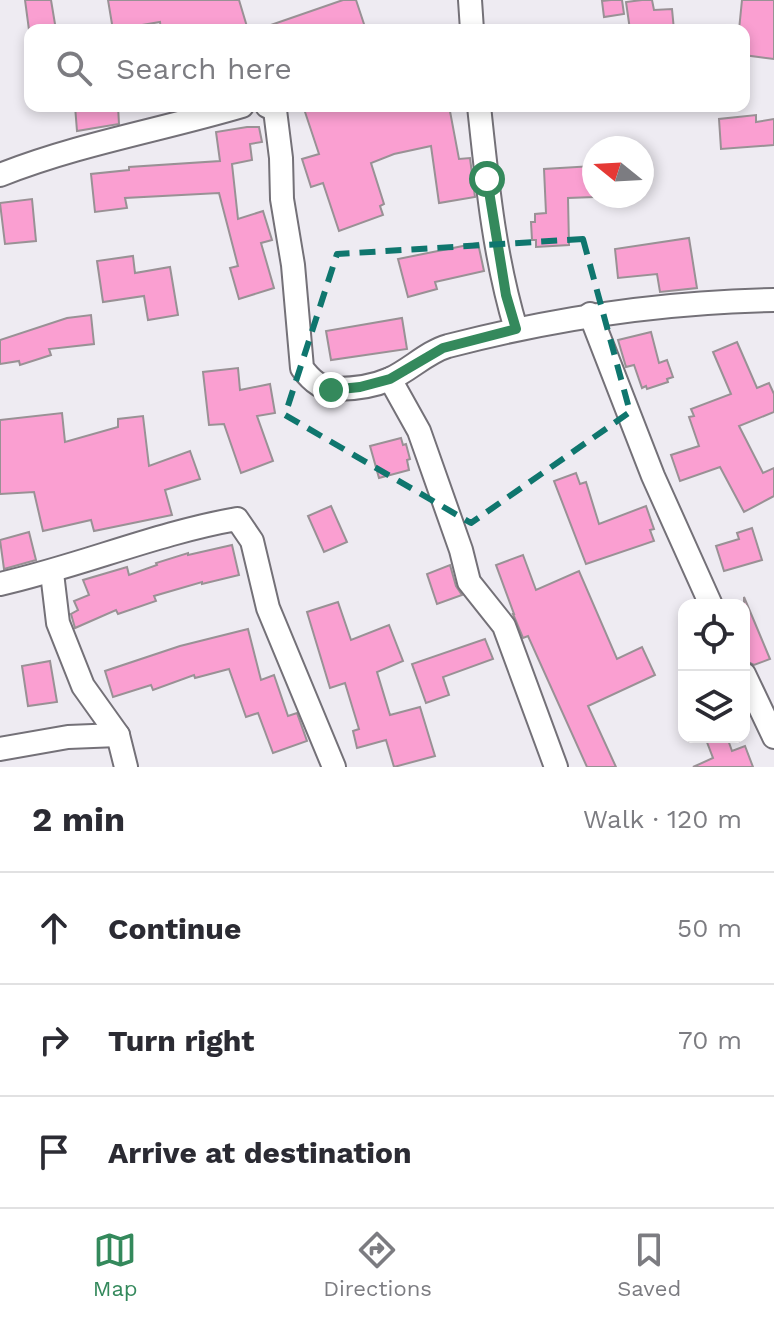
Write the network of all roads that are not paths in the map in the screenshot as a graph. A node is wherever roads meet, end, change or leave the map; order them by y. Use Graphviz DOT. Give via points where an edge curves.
graph roads {
  1 [pos="470,0"];
  2 [pos="472,24"];
  3 [pos="222,112"];
  4 [pos="275,112"];
  5 [pos="480,112"];
  6 [pos="0,175"];
  7 [pos="774,300"];
  8 [pos="590,314"];
  9 [pos="516,329"];
  10 [pos="390,379"];
  11 [pos="52,573"];
  12 [pos="0,584"];
  13 [pos="708,599"];
  14 [pos="750,687"];
  15 [pos="118,735"];
  16 [pos="774,737"];
  17 [pos="0,749"];
  18 [pos="126,767"];
  19 [pos="334,767"];
  20 [pos="556,767"];
  1 -- 2 [label="street"];
  3 -- 6 [label="street" via="46,157"];
  4 -- 10 [label="street" via="302,368 311,380 331,390"];
  5 -- 9 [label="street" via="496,245"];
  7 -- 8 [label="street"];
  8 -- 9 [label="street"];
  8 -- 13 [label="street"];
  9 -- 10 [label="street" via="443,348"];
  10 -- 20 [label="street" via="419,431 469,582 504,626"];
  11 -- 12 [label="street"];
  11 -- 15 [label="street" via="58,623 83,686"];
  11 -- 19 [label="street" via="198,526 237,519 252,541 268,608"];
  14 -- 16 [label="street"];
  15 -- 17 [label="street"];
  15 -- 18 [label="street"];
}
